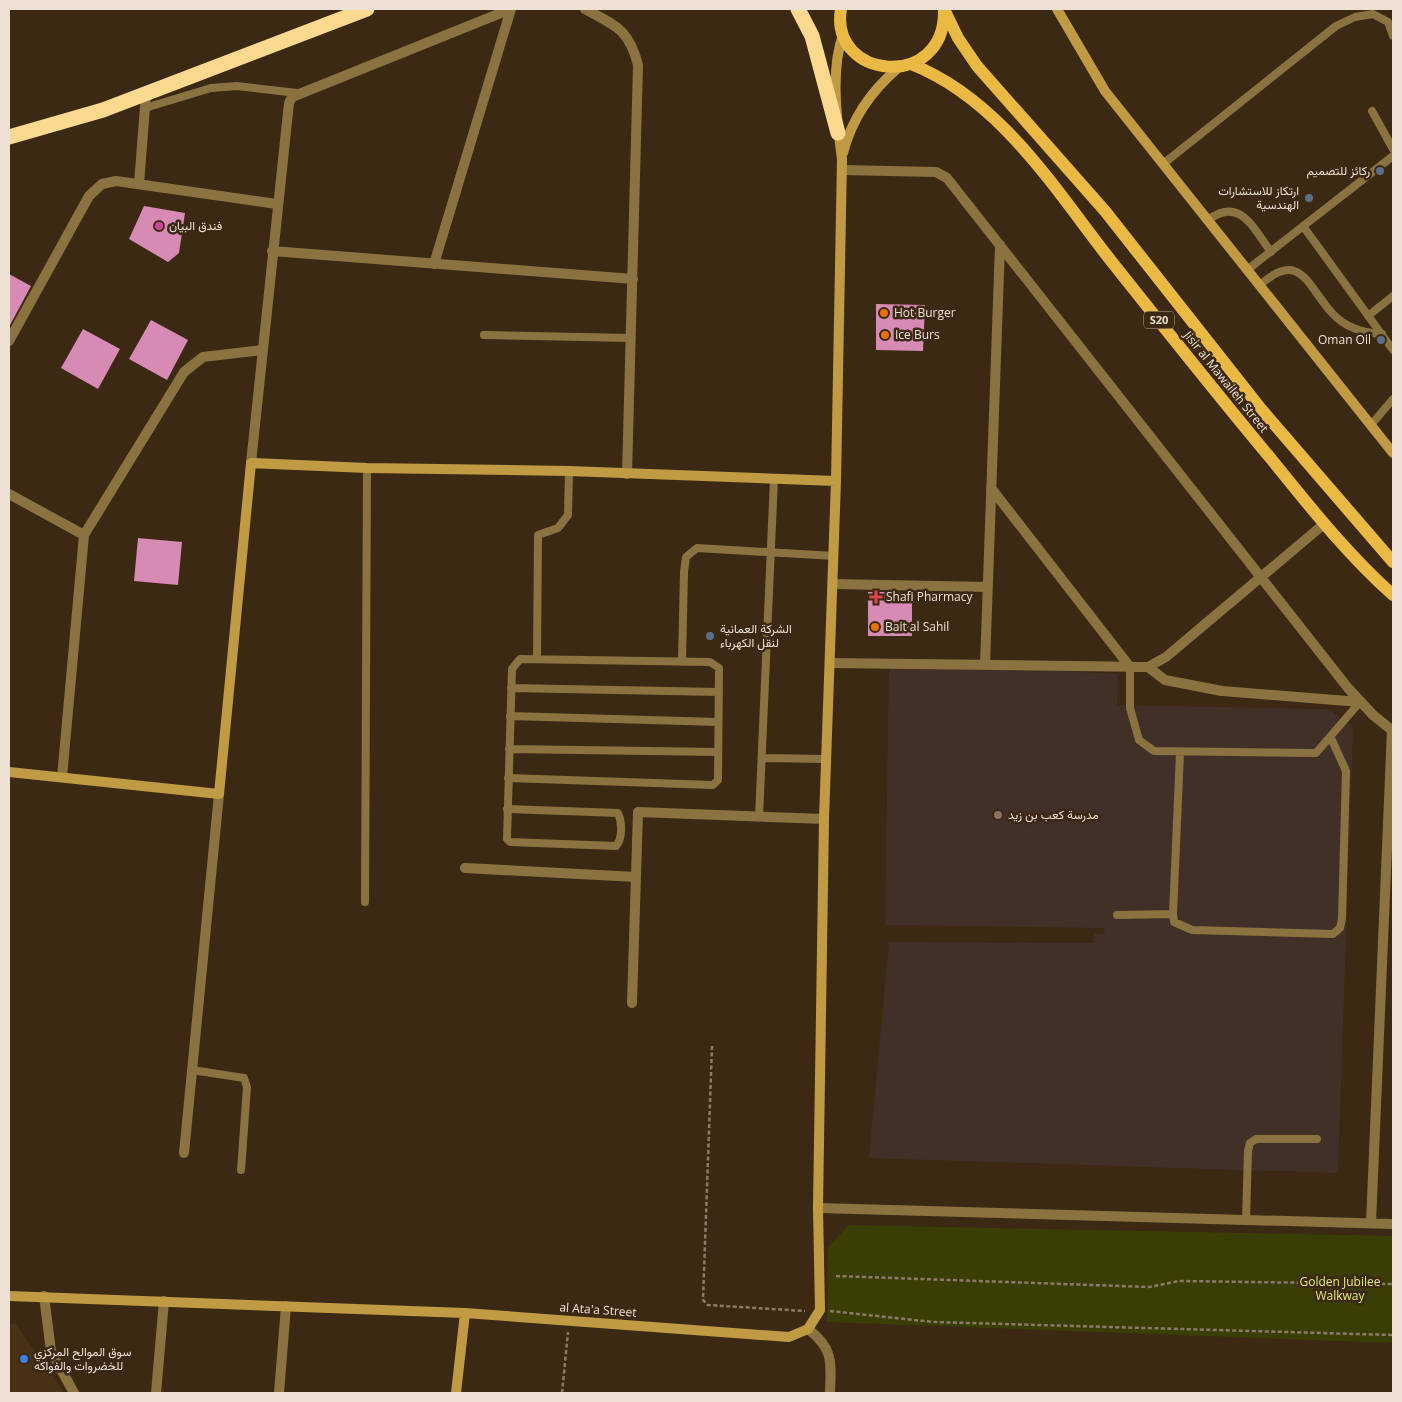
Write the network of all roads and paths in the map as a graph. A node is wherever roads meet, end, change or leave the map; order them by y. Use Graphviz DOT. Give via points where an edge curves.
graph roads {
  1 [pos="367,9"];
  2 [pos="511,9"];
  3 [pos="585,9"];
  4 [pos="798,9"];
  5 [pos="830,9"];
  6 [pos="841,9"];
  7 [pos="944,9"];
  8 [pos="1057,9"];
  9 [pos="843,32"];
  10 [pos="1393,36"];
  11 [pos="911,64"];
  12 [pos="898,68"];
  13 [pos="297,93"];
  14 [pos="145,101"];
  15 [pos="1372,111"];
  16 [pos="838,133"];
  17 [pos="9,137"];
  18 [pos="1393,149"];
  19 [pos="1393,156"];
  20 [pos="842,159"];
  21 [pos="1163,164"];
  22 [pos="842,170"];
  23 [pos="139,184"];
  24 [pos="277,204"];
  25 [pos="1208,220"];
  26 [pos="1303,226"];
  27 [pos="1000,246"];
  28 [pos="272,251"];
  29 [pos="1271,252"];
  30 [pos="434,264"];
  31 [pos="1248,270"];
  32 [pos="633,279"];
  33 [pos="1260,285"];
  34 [pos="1393,296"];
  35 [pos="1368,316"];
  36 [pos="1382,334"];
  37 [pos="484,335"];
  38 [pos="631,338"];
  39 [pos="9,341"];
  40 [pos="263,350"];
  41 [pos="1393,350"];
  42 [pos="1393,399"];
  43 [pos="1371,425"];
  44 [pos="1393,453"];
  45 [pos="251,463"];
  46 [pos="367,468"];
  47 [pos="569,471"];
  48 [pos="627,474"];
  49 [pos="774,479"];
  50 [pos="836,481"];
  51 [pos="992,488"];
  52 [pos="9,494"];
  53 [pos="1324,524"];
  54 [pos="84,535"];
  55 [pos="771,553"];
  56 [pos="834,556"];
  57 [pos="1393,562"];
  58 [pos="1261,577"];
  59 [pos="833,584"];
  60 [pos="988,587"];
  61 [pos="1393,595"];
  62 [pos="537,659"];
  63 [pos="682,662"];
  64 [pos="830,663"];
  65 [pos="985,665"];
  66 [pos="1130,667"];
  67 [pos="1148,667"];
  68 [pos="511,688"];
  69 [pos="718,692"];
  70 [pos="1360,702"];
  71 [pos="510,716"];
  72 [pos="718,722"];
  73 [pos="1392,730"];
  74 [pos="1331,738"];
  75 [pos="509,749"];
  76 [pos="718,752"];
  77 [pos="1180,753"];
  78 [pos="762,758"];
  79 [pos="827,759"];
  80 [pos="9,772"];
  81 [pos="62,777"];
  82 [pos="508,778"];
  83 [pos="219,794"];
  84 [pos="507,809"];
  85 [pos="759,817"];
  86 [pos="824,820"];
  87 [pos="466,868"];
  88 [pos="636,877"];
  89 [pos="365,902"];
  90 [pos="1173,914"];
  91 [pos="1117,915"];
  92 [pos="632,1003"];
  93 [pos="712,1046"];
  94 [pos="192,1070"];
  95 [pos="1317,1139"];
  96 [pos="184,1153"];
  97 [pos="241,1170"];
  98 [pos="818,1208"];
  99 [pos="1246,1220"];
  100 [pos="1371,1223"];
  101 [pos="1393,1224"];
  102 [pos="836,1276"];
  103 [pos="1393,1284"];
  104 [pos="9,1296"];
  105 [pos="44,1296"];
  106 [pos="164,1301"];
  107 [pos="286,1306"];
  108 [pos="820,1310"];
  109 [pos="464,1313"];
  110 [pos="568,1321"];
  111 [pos="808,1329"];
  112 [pos="1393,1335"];
  113 [pos="74,1393"];
  114 [pos="156,1393"];
  115 [pos="279,1393"];
  116 [pos="456,1393"];
  117 [pos="562,1393"];
  118 [pos="830,1393"];
  1 -- 14 [label="highway"];
  2 -- 13 [label="street"];
  2 -- 30 [label="street"];
  3 -- 32 [label="street" via="619,28 633,45 638,66"];
  4 -- 16 [label="highway" via="812,36"];
  5 -- 9 [label="main road, S20"];
  6 -- 9 [label="main road"];
  7 -- 11 [label="main road, S20" via="944,22 933,48"];
  7 -- 57 [label="main road, Jisir al Mawaileh Street / S20" via="977,66 1105,211 1261,409"];
  8 -- 21 [label="street" via="1095,75"];
  9 -- 12 [label="main road, S20" via="850,47 860,57 884,67"];
  9 -- 16 [label="street" via="837,65"];
  10 -- 21 [label="lane" via="1388,22 1373,14 1355,17 1336,26"];
  11 -- 12 [label="main road, S20"];
  11 -- 53 [label="main road, Jisir al Mawaileh Street / S20" via="965,92 996,119"];
  12 -- 20 [label="street" via="872,93 862,108 853,124"];
  13 -- 14 [label="lane" via="237,86"];
  13 -- 24 [label="street" via="289,103"];
  14 -- 17 [label="highway"];
  14 -- 23 [label="street"];
  15 -- 18 [label="lane"];
  16 -- 20 [label="street"];
  19 -- 26 [label="lane"];
  20 -- 22 [label="street"];
  21 -- 25 [label="street"];
  22 -- 27 [label="street" via="940,173"];
  22 -- 50 [label="street"];
  23 -- 24 [label="street"];
  23 -- 39 [label="street" via="116,181 102,184 89,196"];
  24 -- 28 [label="street"];
  25 -- 29 [label="lane" via="1220,212 1236,211"];
  25 -- 31 [label="street"];
  26 -- 29 [label="lane"];
  26 -- 35 [label="lane"];
  27 -- 51 [label="street"];
  27 -- 58 [label="street"];
  28 -- 30 [label="street"];
  28 -- 40 [label="street"];
  29 -- 31 [label="lane"];
  30 -- 32 [label="street"];
  31 -- 33 [label="street"];
  32 -- 38 [label="street"];
  33 -- 36 [label="lane" via="1275,273 1297,272 1342,322 1354,329"];
  33 -- 43 [label="street"];
  34 -- 35 [label="lane"];
  35 -- 36 [label="lane"];
  36 -- 41 [label="lane"];
  37 -- 38 [label="lane"];
  38 -- 48 [label="street"];
  40 -- 45 [label="street"];
  40 -- 54 [label="street" via="203,357 184,372"];
  42 -- 43 [label="lane"];
  43 -- 44 [label="street"];
  45 -- 46 [label="street"];
  45 -- 83 [label="street"];
  46 -- 47 [label="street"];
  46 -- 89 [label="lane"];
  47 -- 48 [label="street"];
  47 -- 62 [label="lane" via="568,515 558,528 538,535"];
  48 -- 49 [label="street"];
  49 -- 50 [label="street"];
  49 -- 55 [label="lane"];
  50 -- 56 [label="street"];
  51 -- 60 [label="street"];
  51 -- 66 [label="street"];
  52 -- 54 [label="street"];
  53 -- 58 [label="street"];
  53 -- 61 [label="main road, Jisir al Mawaileh Street / S20" via="1369,574"];
  54 -- 81 [label="street"];
  55 -- 56 [label="lane"];
  55 -- 63 [label="lane" via="697,548 686,557"];
  55 -- 78 [label="lane"];
  56 -- 59 [label="street"];
  58 -- 67 [label="street" via="1166,657"];
  58 -- 70 [label="street"];
  59 -- 60 [label="street"];
  59 -- 64 [label="street"];
  60 -- 65 [label="street"];
  62 -- 63 [label="lane"];
  62 -- 68 [label="lane" via="520,659 512,669"];
  63 -- 69 [label="lane" via="710,662 719,668"];
  64 -- 65 [label="street"];
  64 -- 79 [label="street"];
  65 -- 66 [label="street"];
  66 -- 67 [label="street"];
  66 -- 77 [label="lane" via="1130,708 1139,740 1154,751"];
  67 -- 70 [label="street" via="1165,680 1222,691"];
  68 -- 69 [label="lane"];
  68 -- 71 [label="lane"];
  69 -- 72 [label="lane"];
  70 -- 73 [label="street"];
  70 -- 74 [label="lane"];
  71 -- 72 [label="lane"];
  71 -- 75 [label="lane"];
  72 -- 76 [label="lane"];
  73 -- 100 [label="street"];
  74 -- 77 [label="lane" via="1316,753"];
  74 -- 90 [label="lane" via="1346,771 1340,928 1333,934 1192,930 1174,922"];
  75 -- 76 [label="lane"];
  75 -- 82 [label="lane"];
  76 -- 82 [label="lane" via="718,780 713,785"];
  77 -- 90 [label="lane"];
  78 -- 79 [label="lane"];
  78 -- 85 [label="lane"];
  79 -- 86 [label="street"];
  80 -- 81 [label="street"];
  81 -- 83 [label="street"];
  82 -- 84 [label="lane"];
  83 -- 94 [label="street"];
  84 -- 84 [label="lane" via="618,813 621,820 620,842 616,846 510,842 507,839"];
  85 -- 86 [label="street"];
  85 -- 88 [label="street" via="638,812"];
  86 -- 98 [label="street"];
  87 -- 88 [label="street"];
  88 -- 92 [label="street"];
  90 -- 91 [label="lane"];
  93 -- 108 [label="path" via="703,1300 708,1305"];
  94 -- 96 [label="street"];
  94 -- 97 [label="lane" via="244,1078 247,1087"];
  95 -- 99 [label="lane" via="1256,1139 1250,1143"];
  98 -- 99 [label="street"];
  98 -- 108 [label="street"];
  99 -- 100 [label="street"];
  100 -- 101 [label="street"];
  102 -- 103 [label="path" via="1150,1287 1179,1280"];
  104 -- 105 [label="street, al Ata'a Street"];
  105 -- 106 [label="street, al Ata'a Street"];
  105 -- 113 [label="street" via="51,1351"];
  106 -- 107 [label="street, al Ata'a Street"];
  106 -- 114 [label="street"];
  107 -- 109 [label="street, al Ata'a Street"];
  107 -- 115 [label="street"];
  108 -- 111 [label="street"];
  108 -- 112 [label="path" via="932,1322"];
  109 -- 110 [label="street, al Ata'a Street"];
  109 -- 116 [label="street"];
  110 -- 111 [label="street, al Ata'a Street" via="789,1337"];
  110 -- 117 [label="path"];
  111 -- 118 [label="street" via="822,1340 828,1350"];
}
